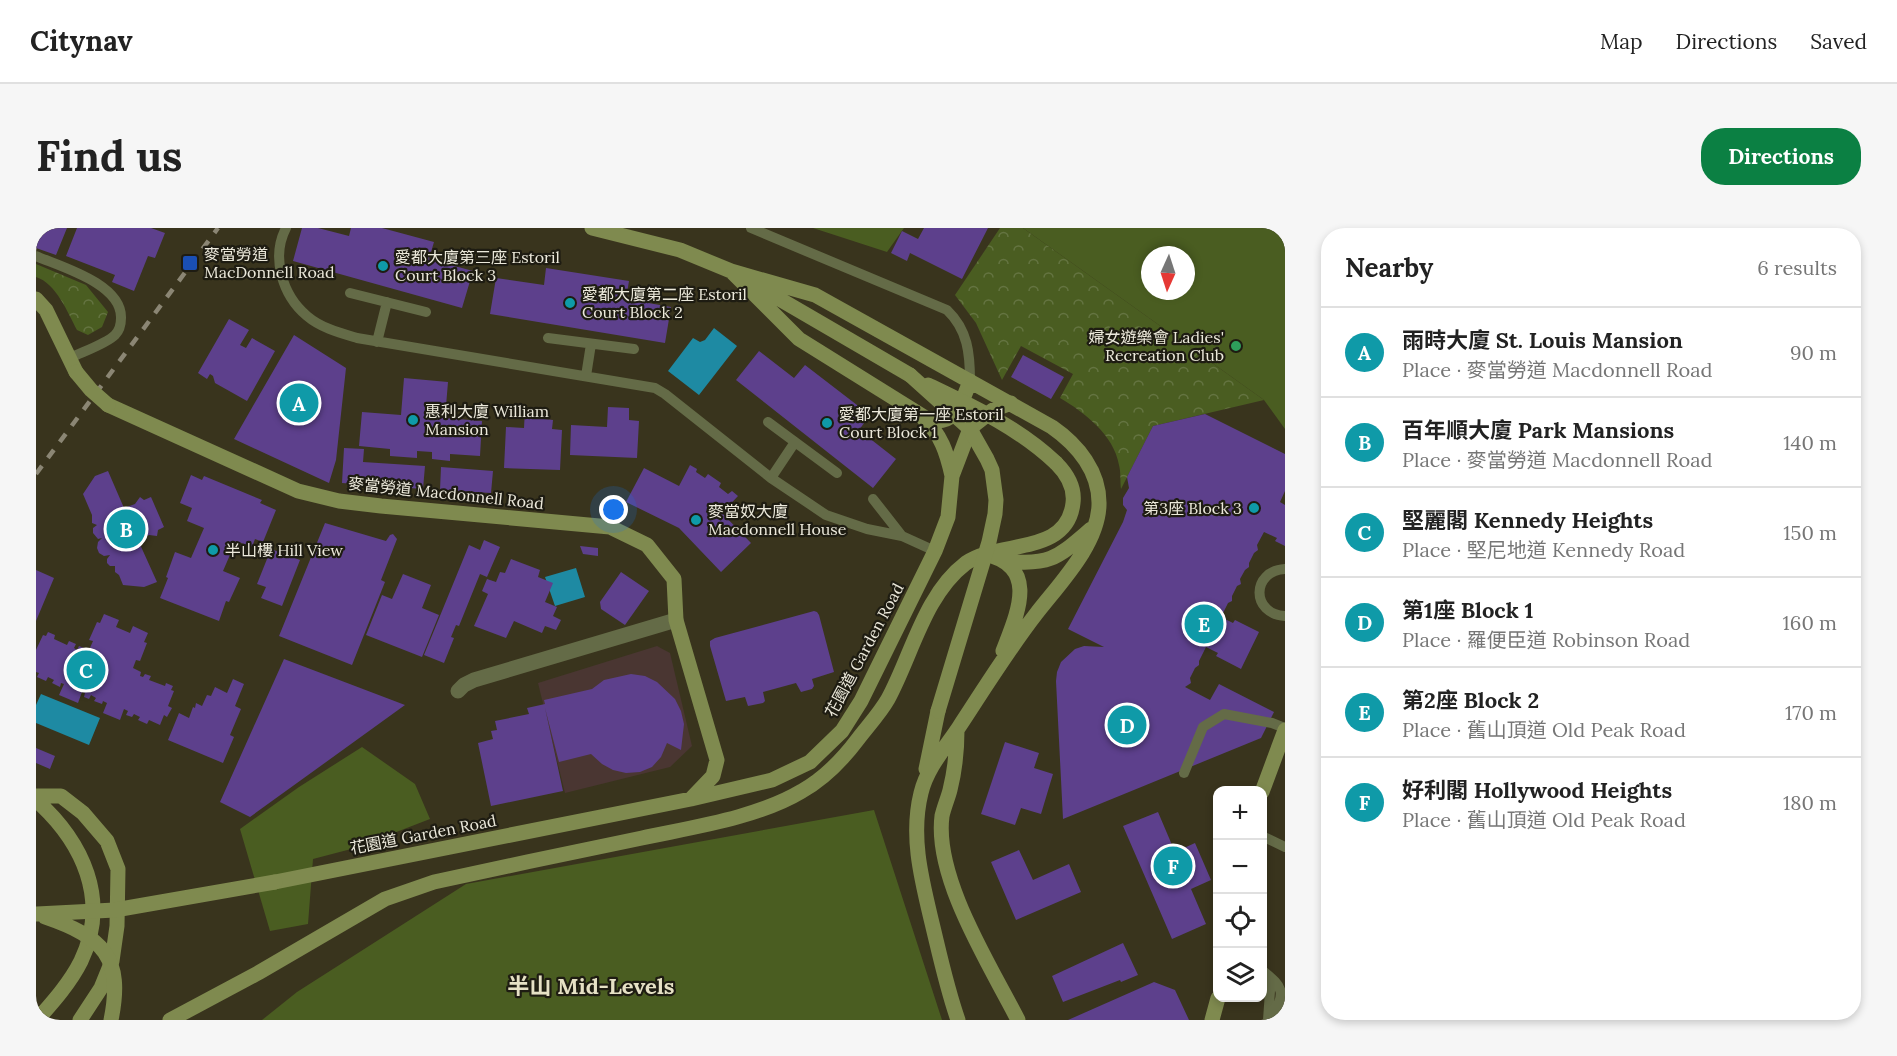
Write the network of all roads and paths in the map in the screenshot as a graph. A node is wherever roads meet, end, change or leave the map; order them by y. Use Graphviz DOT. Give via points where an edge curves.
graph roads {
  1 [pos="286,228"];
  2 [pos="592,228"];
  3 [pos="751,228"];
  4 [pos="36,256"];
  5 [pos="731,271"];
  6 [pos="350,293"];
  7 [pos="36,299"];
  8 [pos="387,302"];
  9 [pos="426,312"];
  10 [pos="548,338"];
  11 [pos="377,342"];
  12 [pos="591,344"];
  13 [pos="634,349"];
  14 [pos="73,365"];
  15 [pos="910,375"];
  16 [pos="586,376"];
  17 [pos="970,381"];
  18 [pos="1011,403"];
  19 [pos="918,414"];
  20 [pos="768,422"];
  21 [pos="795,442"];
  22 [pos="837,473"];
  23 [pos="952,476"];
  24 [pos="771,478"];
  25 [pos="873,499"];
  26 [pos="1095,525"];
  27 [pos="902,536"];
  28 [pos="935,551"];
  29 [pos="985,554"];
  30 [pos="1005,561"];
  31 [pos="1285,569"];
  32 [pos="1285,616"];
  33 [pos="676,620"];
  34 [pos="996,670"];
  35 [pos="458,691"];
  36 [pos="1285,729"];
  37 [pos="957,730"];
  38 [pos="1184,773"];
  39 [pos="1265,786"];
  40 [pos="921,793"];
  41 [pos="691,799"];
  42 [pos="39,804"];
  43 [pos="1267,838"];
  44 [pos="1285,848"];
  45 [pos="36,914"];
  46 [pos="1267,974"];
  47 [pos="1267,983"];
  48 [pos="1217,1002"];
  49 [pos="37,1020"];
  50 [pos="80,1020"];
  51 [pos="111,1020"];
  52 [pos="170,1020"];
  53 [pos="958,1020"];
  54 [pos="1018,1020"];
  55 [pos="1212,1020"];
  56 [pos="1268,1020"];
  57 [pos="1272,1020"];
  1 -- 11 [label="lane" via="278,259 296,304 317,324"];
  2 -- 5 [label="main road" via="680,250"];
  3 -- 17 [label="lane" via="947,310 965,334"];
  4 -- 14 [label="lane" via="94,281 119,305 121,324 114,336"];
  5 -- 15 [label="main road"];
  5 -- 17 [label="main road" via="815,295"];
  5 -- 19 [label="main road" via="799,339"];
  6 -- 8 [label="lane"];
  7 -- 14 [label="main road, 麥當勞道 Macdonnell Road" via="46,310"];
  8 -- 9 [label="lane"];
  8 -- 11 [label="lane"];
  10 -- 12 [label="lane"];
  11 -- 16 [label="lane"];
  12 -- 13 [label="lane"];
  12 -- 16 [label="lane"];
  14 -- 33 [label="main road, 麥當勞道 Macdonnell Road, bridge" via="108,405 298,491 381,506 610,527 647,545 674,579"];
  15 -- 29 [label="main road, bridge" via="992,416 1032,442 1067,476 1074,496 1065,525 1045,540"];
  15 -- 40 [label="main road, bridge" via="970,429 992,470 995,492 993,527 938,711"];
  16 -- 24 [label="lane" via="644,385 665,394"];
  17 -- 18 [label="main road"];
  17 -- 19 [label="main road" via="951,417 938,422"];
  18 -- 23 [label="main road, 花園道 Garden Road" via="974,424"];
  18 -- 26 [label="main road" via="1052,427 1081,453 1093,473 1099,496"];
  19 -- 23 [label="main road" via="939,436"];
  20 -- 21 [label="lane"];
  21 -- 22 [label="lane"];
  21 -- 24 [label="lane"];
  23 -- 28 [label="main road, 花園道 Garden Road" via="948,517"];
  24 -- 27 [label="lane" via="826,515"];
  25 -- 27 [label="lane"];
  26 -- 30 [label="main road" via="1055,557 1029,564"];
  26 -- 34 [label="main road" via="1077,561"];
  27 -- 28 [label="lane"];
  28 -- 41 [label="main road, 花園道 Garden Road" via="861,702 831,743 810,762 772,780"];
  29 -- 30 [label="main road"];
  29 -- 52 [label="main road" via="966,563 934,599 887,700 840,761 802,791 712,824 407,891 365,910"];
  30 -- 34 [label="main road" via="1017,576 1021,596"];
  31 -- 32 [label="lane" via="1265,577 1259,591 1270,613"];
  33 -- 35 [label="street" via="474,680"];
  33 -- 41 [label="main road, 麥當勞道 Macdonnell Road" via="717,760 713,776"];
  34 -- 37 [label="main road"];
  36 -- 38 [label="lane" via="1224,714 1203,727"];
  36 -- 39 [label="main road"];
  37 -- 40 [label="main road" via="933,765"];
  37 -- 54 [label="main road" via="957,756 942,816 943,850 958,902"];
  40 -- 53 [label="main road" via="916,826 918,858"];
  41 -- 45 [label="main road, 花園道 Garden Road, bridge" via="275,882 115,910"];
  42 -- 49 [label="main road" via="70,838 86,867 94,896 93,923 82,959"];
  42 -- 50 [label="main road" via="61,796 83,813 107,841 118,869 112,961 101,988"];
  43 -- 44 [label="lane"];
  45 -- 51 [label="main road, bridge" via="71,926 107,953 116,992"];
  46 -- 57 [label="lane" via="1282,983 1285,991"];
  47 -- 56 [label="lane"];
  48 -- 55 [label="main road"];
}
